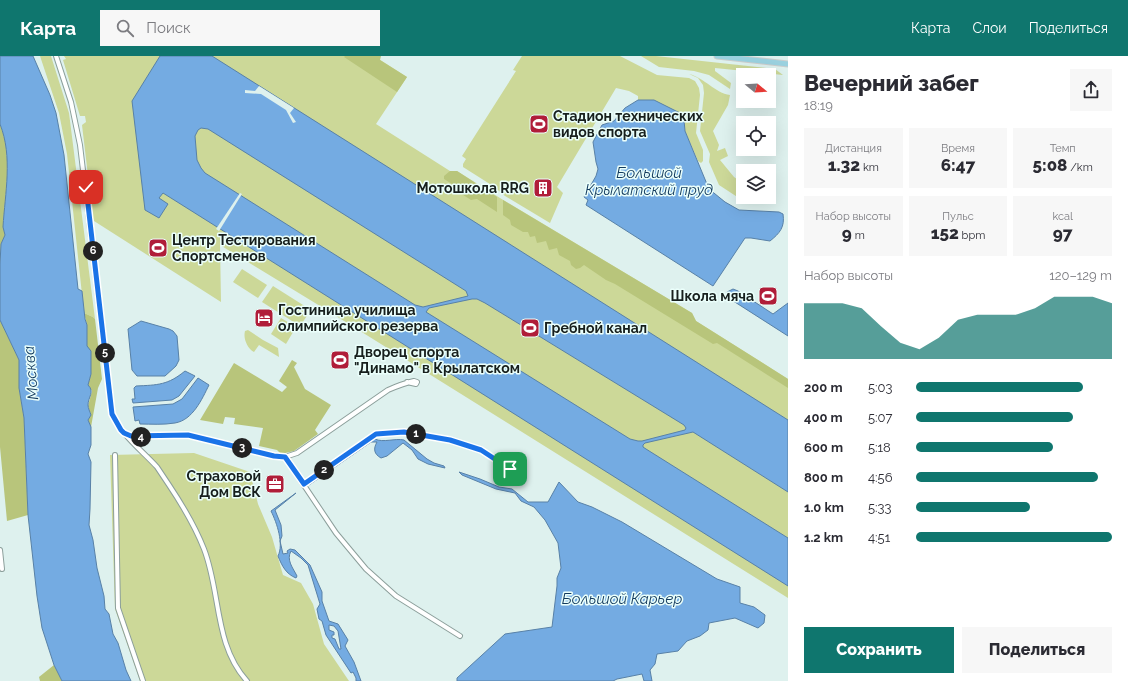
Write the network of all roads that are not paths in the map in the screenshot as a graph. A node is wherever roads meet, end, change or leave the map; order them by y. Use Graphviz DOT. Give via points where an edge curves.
graph roads {
  1 [pos="56,56"];
  2 [pos="717,56"];
  3 [pos="788,64"];
  4 [pos="414,381"];
  5 [pos="115,421"];
  6 [pos="115,428"];
  7 [pos="124,433"];
  8 [pos="115,455"];
  9 [pos="285,457"];
  10 [pos="510,469"];
  11 [pos="304,484"];
  12 [pos="0,550"];
  13 [pos="2,569"];
  14 [pos="460,636"];
  15 [pos="144,681"];
  16 [pos="248,681"];
  1 -- 5 [label="street" via="71,102 80,145"];
  2 -- 3 [label="main road"];
  4 -- 9 [label="street" via="388,390 297,453"];
  5 -- 6 [label="street"];
  5 -- 7 [label="street"];
  7 -- 9 [label="street" via="140,437 188,435"];
  7 -- 16 [label="street" via="157,468 186,510 206,557 225,644 239,672"];
  8 -- 15 [label="street" via="118,608"];
  9 -- 11 [label="street"];
  10 -- 11 [label="street" via="481,450 450,440 404,432 376,434"];
  11 -- 14 [label="street" via="336,533 366,569 396,596"];
  12 -- 13 [label="street"];
}
